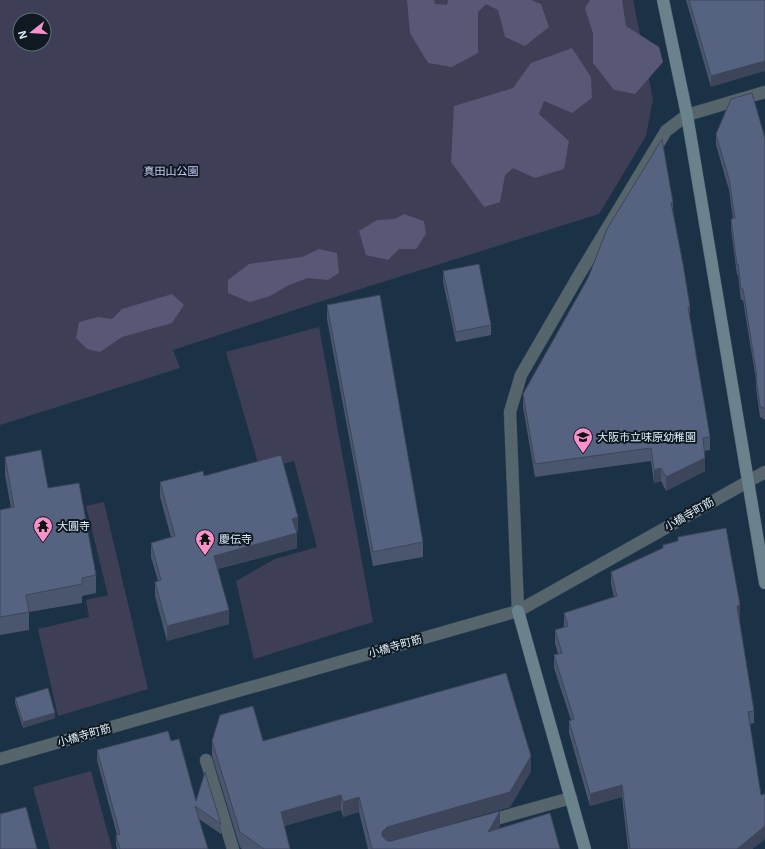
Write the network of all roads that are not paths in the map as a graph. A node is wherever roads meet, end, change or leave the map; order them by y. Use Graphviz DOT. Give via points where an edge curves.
graph roads {
  1 [pos="663,0"];
  2 [pos="765,92"];
  3 [pos="687,114"];
  4 [pos="765,472"];
  5 [pos="748,481"];
  6 [pos="765,583"];
  7 [pos="518,611"];
  8 [pos="0,759"];
  9 [pos="206,760"];
  10 [pos="571,798"];
  11 [pos="472,825"];
  12 [pos="233,849"];
  13 [pos="585,849"];
  1 -- 3 [label="street"];
  2 -- 3 [label="street"];
  3 -- 5 [label="street"];
  3 -- 7 [label="street" via="666,131 578,275 522,375 510,412"];
  4 -- 5 [label="street, 小橋寺町筋"];
  5 -- 6 [label="street"];
  5 -- 7 [label="street, 小橋寺町筋"];
  7 -- 8 [label="street, 小橋寺町筋"];
  7 -- 10 [label="street"];
  9 -- 12 [label="street"];
  10 -- 11 [label="street"];
  10 -- 13 [label="street"];
}
